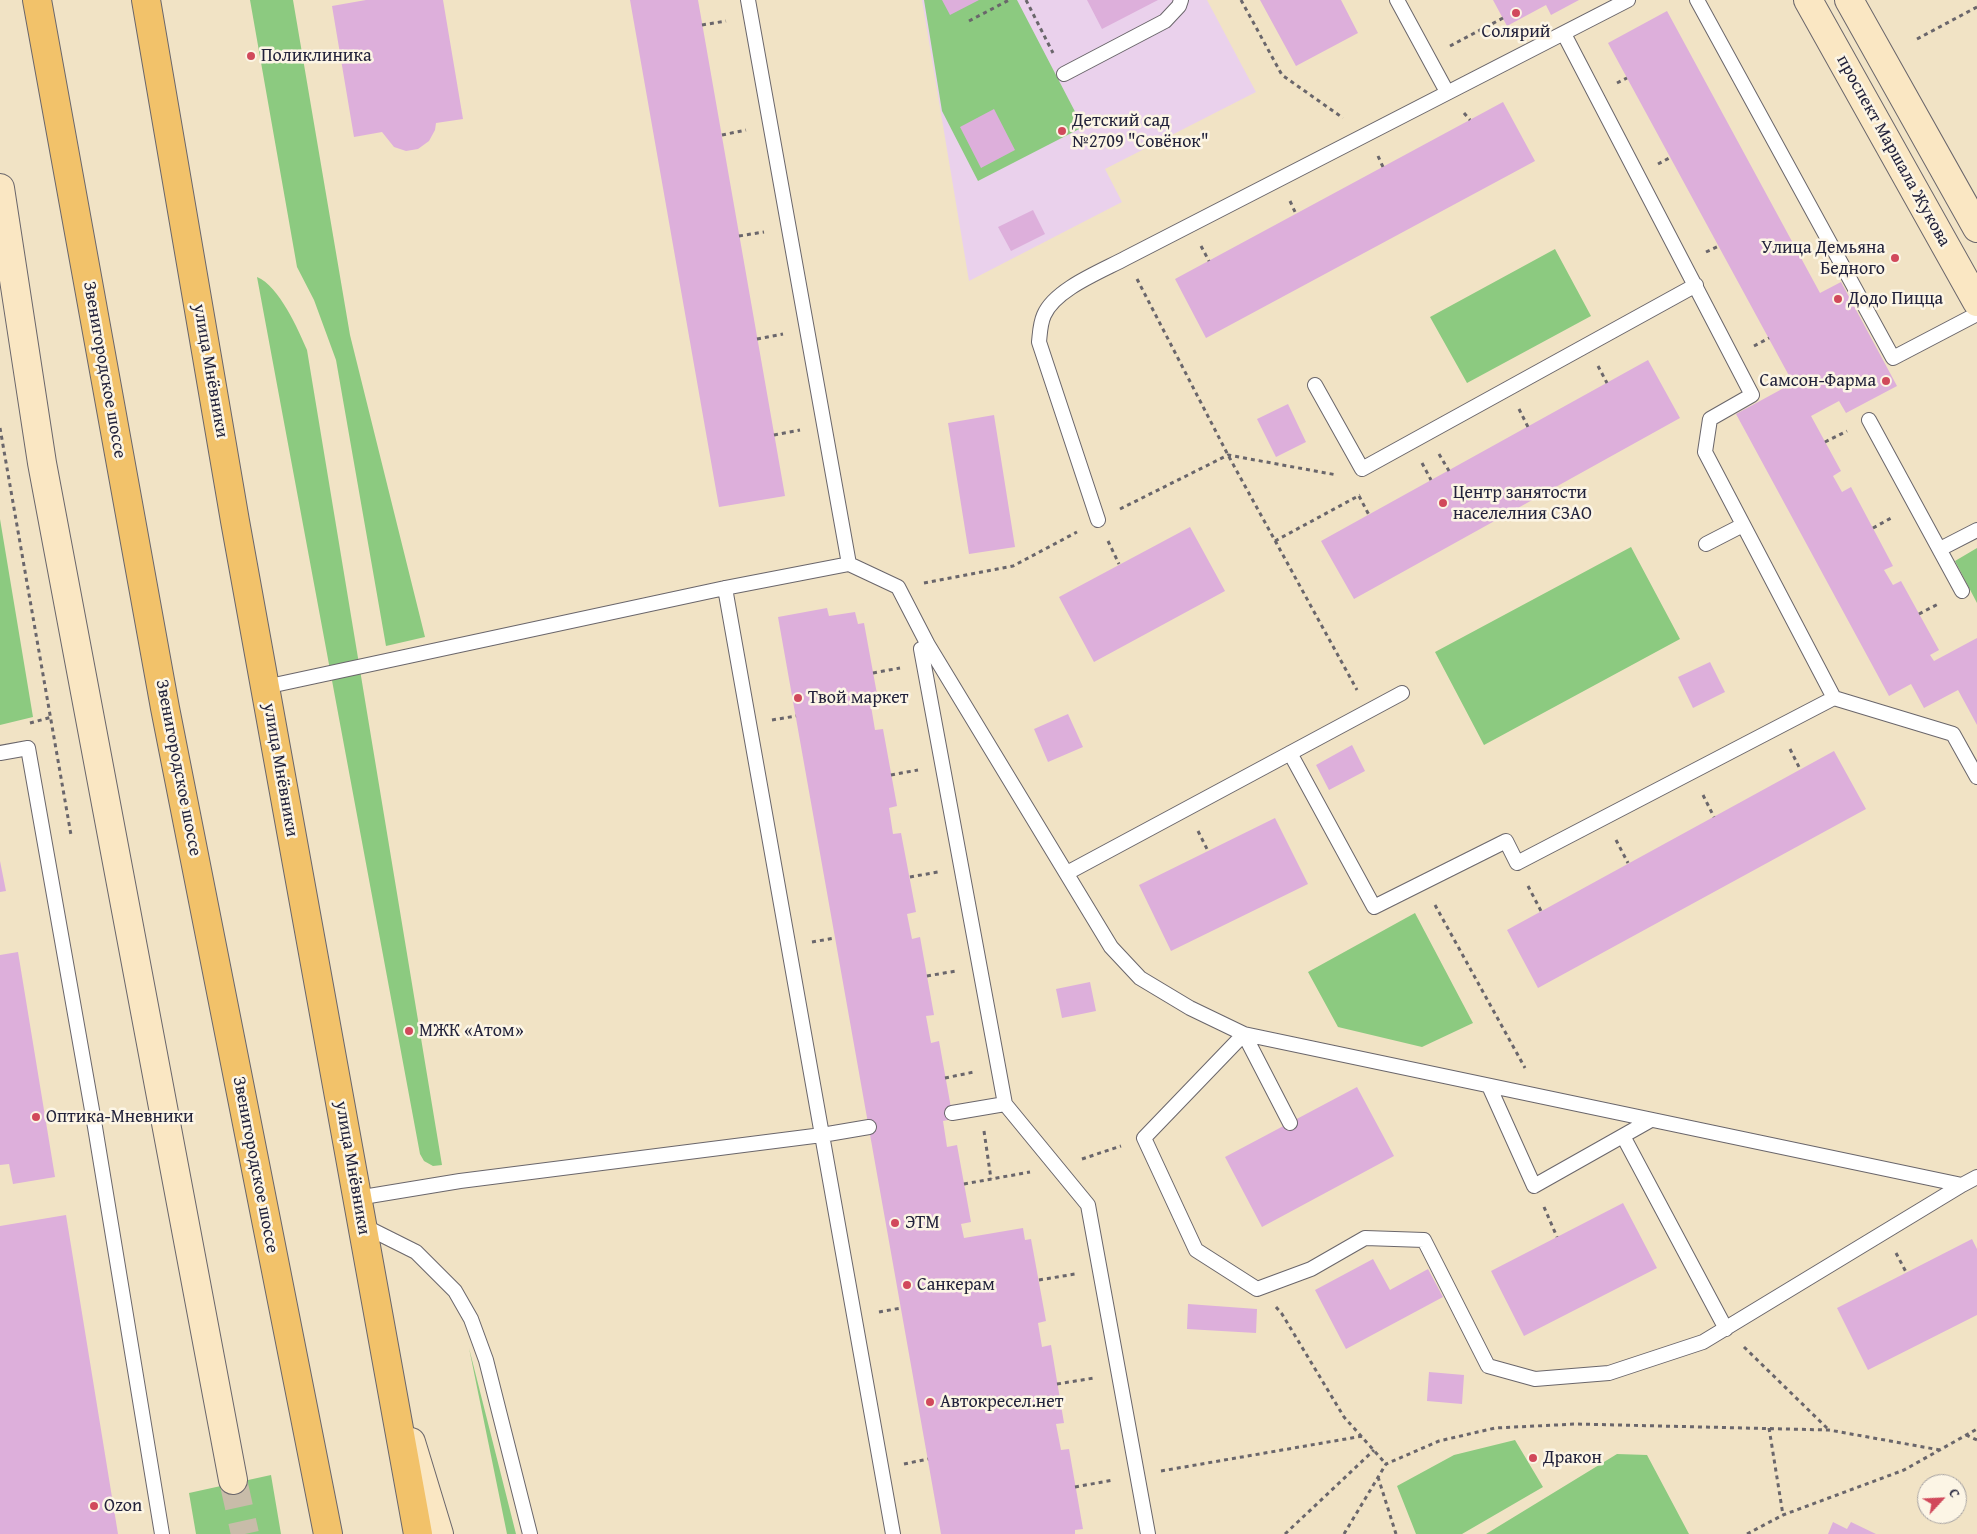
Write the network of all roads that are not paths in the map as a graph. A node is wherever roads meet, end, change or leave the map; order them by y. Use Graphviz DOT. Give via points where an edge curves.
graph roads {
  1 [pos="37,0"];
  2 [pos="146,0"];
  3 [pos="748,0"];
  4 [pos="1181,0"];
  5 [pos="1397,0"];
  6 [pos="1628,0"];
  7 [pos="1697,0"];
  8 [pos="1808,0"];
  9 [pos="1850,0"];
  10 [pos="1564,34"];
  11 [pos="1064,74"];
  12 [pos="1447,92"];
  13 [pos="0,188"];
  14 [pos="1977,228"];
  15 [pos="1696,285"];
  16 [pos="1977,302"];
  17 [pos="1977,314"];
  18 [pos="1315,385"];
  19 [pos="1869,420"];
  20 [pos="1098,520"];
  21 [pos="1743,525"];
  22 [pos="1977,530"];
  23 [pos="1706,544"];
  24 [pos="1940,549"];
  25 [pos="848,564"];
  26 [pos="725,588"];
  27 [pos="1962,591"];
  28 [pos="928,645"];
  29 [pos="265,687"];
  30 [pos="1402,693"];
  31 [pos="1834,698"];
  32 [pos="1290,752"];
  33 [pos="0,753"];
  34 [pos="1977,777"];
  35 [pos="1067,873"];
  36 [pos="1244,1034"];
  37 [pos="1489,1086"];
  38 [pos="1005,1104"];
  39 [pos="952,1113"];
  40 [pos="1651,1120"];
  41 [pos="1290,1123"];
  42 [pos="869,1127"];
  43 [pos="822,1134"];
  44 [pos="1623,1136"];
  45 [pos="1977,1177"];
  46 [pos="1962,1185"];
  47 [pos="357,1198"];
  48 [pos="362,1225"];
  49 [pos="1726,1329"];
  50 [pos="384,1350"];
  51 [pos="232,1480"];
  52 [pos="162,1534"];
  53 [pos="328,1534"];
  54 [pos="418,1534"];
  55 [pos="439,1534"];
  56 [pos="530,1534"];
  57 [pos="893,1534"];
  58 [pos="1148,1534"];
  1 -- 53 [label="main road, Звенигородское шоссе" via="166,708"];
  2 -- 29 [label="main road, улица Мнёвники"];
  3 -- 25 [label="lane"];
  4 -- 11 [label="lane" via="1165,21"];
  5 -- 12 [label="lane"];
  6 -- 10 [label="lane"];
  7 -- 17 [label="lane" via="1893,358"];
  8 -- 16 [label="main road, проспект Маршала Жукова"];
  9 -- 14 [label="main road, проспект Маршала Жукова"];
  10 -- 12 [label="lane"];
  10 -- 15 [label="lane"];
  12 -- 20 [label="lane" via="1073,286 1056,299 1044,314 1039,342"];
  13 -- 51 [label="main road" via="42,463"];
  15 -- 18 [label="lane" via="1362,469"];
  15 -- 21 [label="lane" via="1752,395 1710,418 1705,452"];
  19 -- 24 [label="lane"];
  21 -- 23 [label="lane"];
  21 -- 31 [label="lane"];
  22 -- 24 [label="lane"];
  24 -- 27 [label="lane"];
  25 -- 26 [label="lane"];
  25 -- 28 [label="lane" via="898,587"];
  26 -- 29 [label="lane"];
  26 -- 43 [label="lane"];
  28 -- 35 [label="lane"];
  28 -- 38 [label="lane" via="921,650"];
  29 -- 47 [label="main road, улица Мнёвники"];
  30 -- 32 [label="lane"];
  31 -- 32 [label="lane" via="1517,863 1506,841 1374,907"];
  31 -- 34 [label="lane" via="1953,734"];
  32 -- 35 [label="lane"];
  33 -- 52 [label="lane" via="28,748"];
  35 -- 36 [label="lane" via="1111,947 1140,978 1190,1008"];
  36 -- 37 [label="lane"];
  36 -- 41 [label="lane"];
  36 -- 49 [label="lane" via="1144,1138 1196,1250 1257,1288 1311,1269 1365,1238 1424,1240 1488,1366 1534,1380 1610,1373 1702,1342"];
  37 -- 40 [label="lane"];
  37 -- 44 [label="lane" via="1534,1186"];
  38 -- 39 [label="lane"];
  38 -- 58 [label="lane" via="1088,1205"];
  40 -- 44 [label="lane"];
  40 -- 46 [label="lane"];
  42 -- 43 [label="lane"];
  43 -- 47 [label="lane" via="460,1181"];
  43 -- 57 [label="lane"];
  44 -- 49 [label="lane"];
  45 -- 46 [label="lane"];
  46 -- 49 [label="lane"];
  47 -- 48 [label="main road, улица Мнёвники"];
  48 -- 50 [label="main road, улица Мнёвники"];
  48 -- 56 [label="lane" via="416,1252 455,1291 471,1319 486,1360"];
  50 -- 54 [label="main road"];
  50 -- 55 [label="main road, улица Мнёвники"];
}
